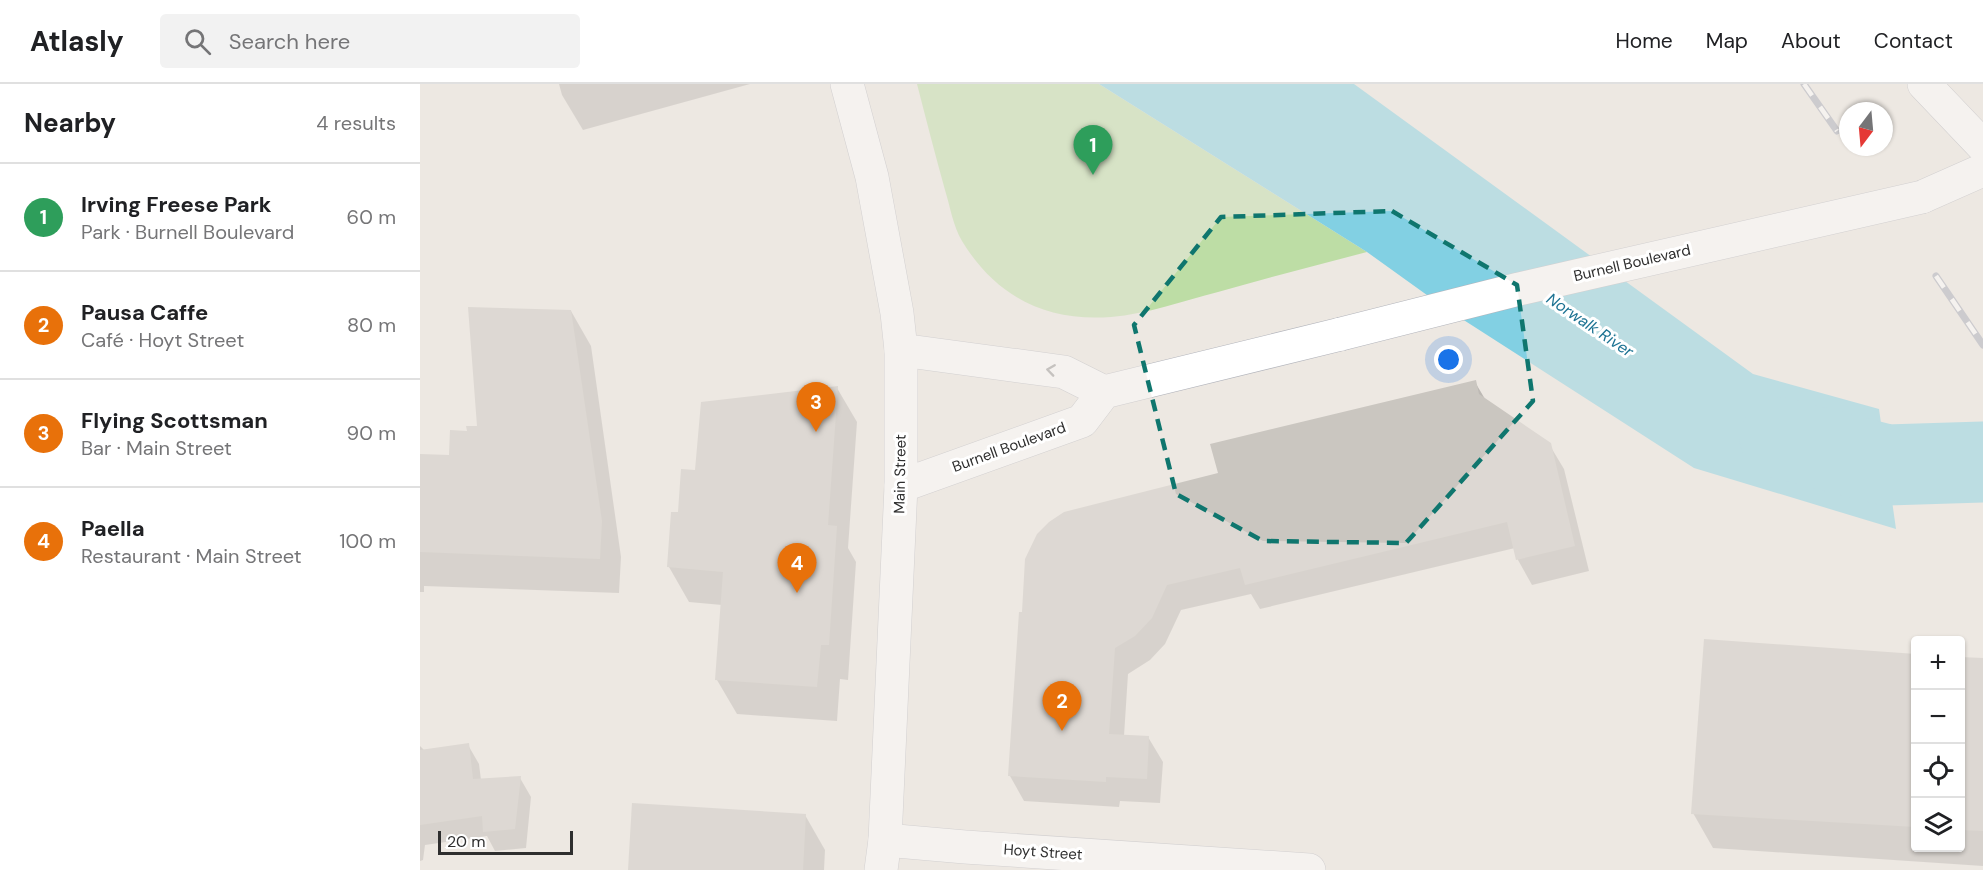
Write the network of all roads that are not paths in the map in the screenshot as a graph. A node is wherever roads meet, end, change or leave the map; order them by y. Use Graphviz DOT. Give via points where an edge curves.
graph roads {
  1 [pos="847,84"];
  2 [pos="1924,84"];
  3 [pos="1983,146"];
  4 [pos="1983,170"];
  5 [pos="900,350"];
  6 [pos="1104,392"];
  7 [pos="901,486"];
  8 [pos="883,855"];
  9 [pos="1309,870"];
  1 -- 5 [label="street, Main Street" via="872,177"];
  2 -- 3 [label="street"];
  4 -- 6 [label="street, Burnell Boulevard, bridge" via="1922,197 1519,289"];
  6 -- 5 [label="street, one-way" via="1064,372"];
  5 -- 7 [label="street, Main Street"];
  6 -- 7 [label="street, Burnell Boulevard" via="1082,421"];
  7 -- 8 [label="street, Main Street"];
  8 -- 9 [label="street, Hoyt Street" via="965,847"];
}
